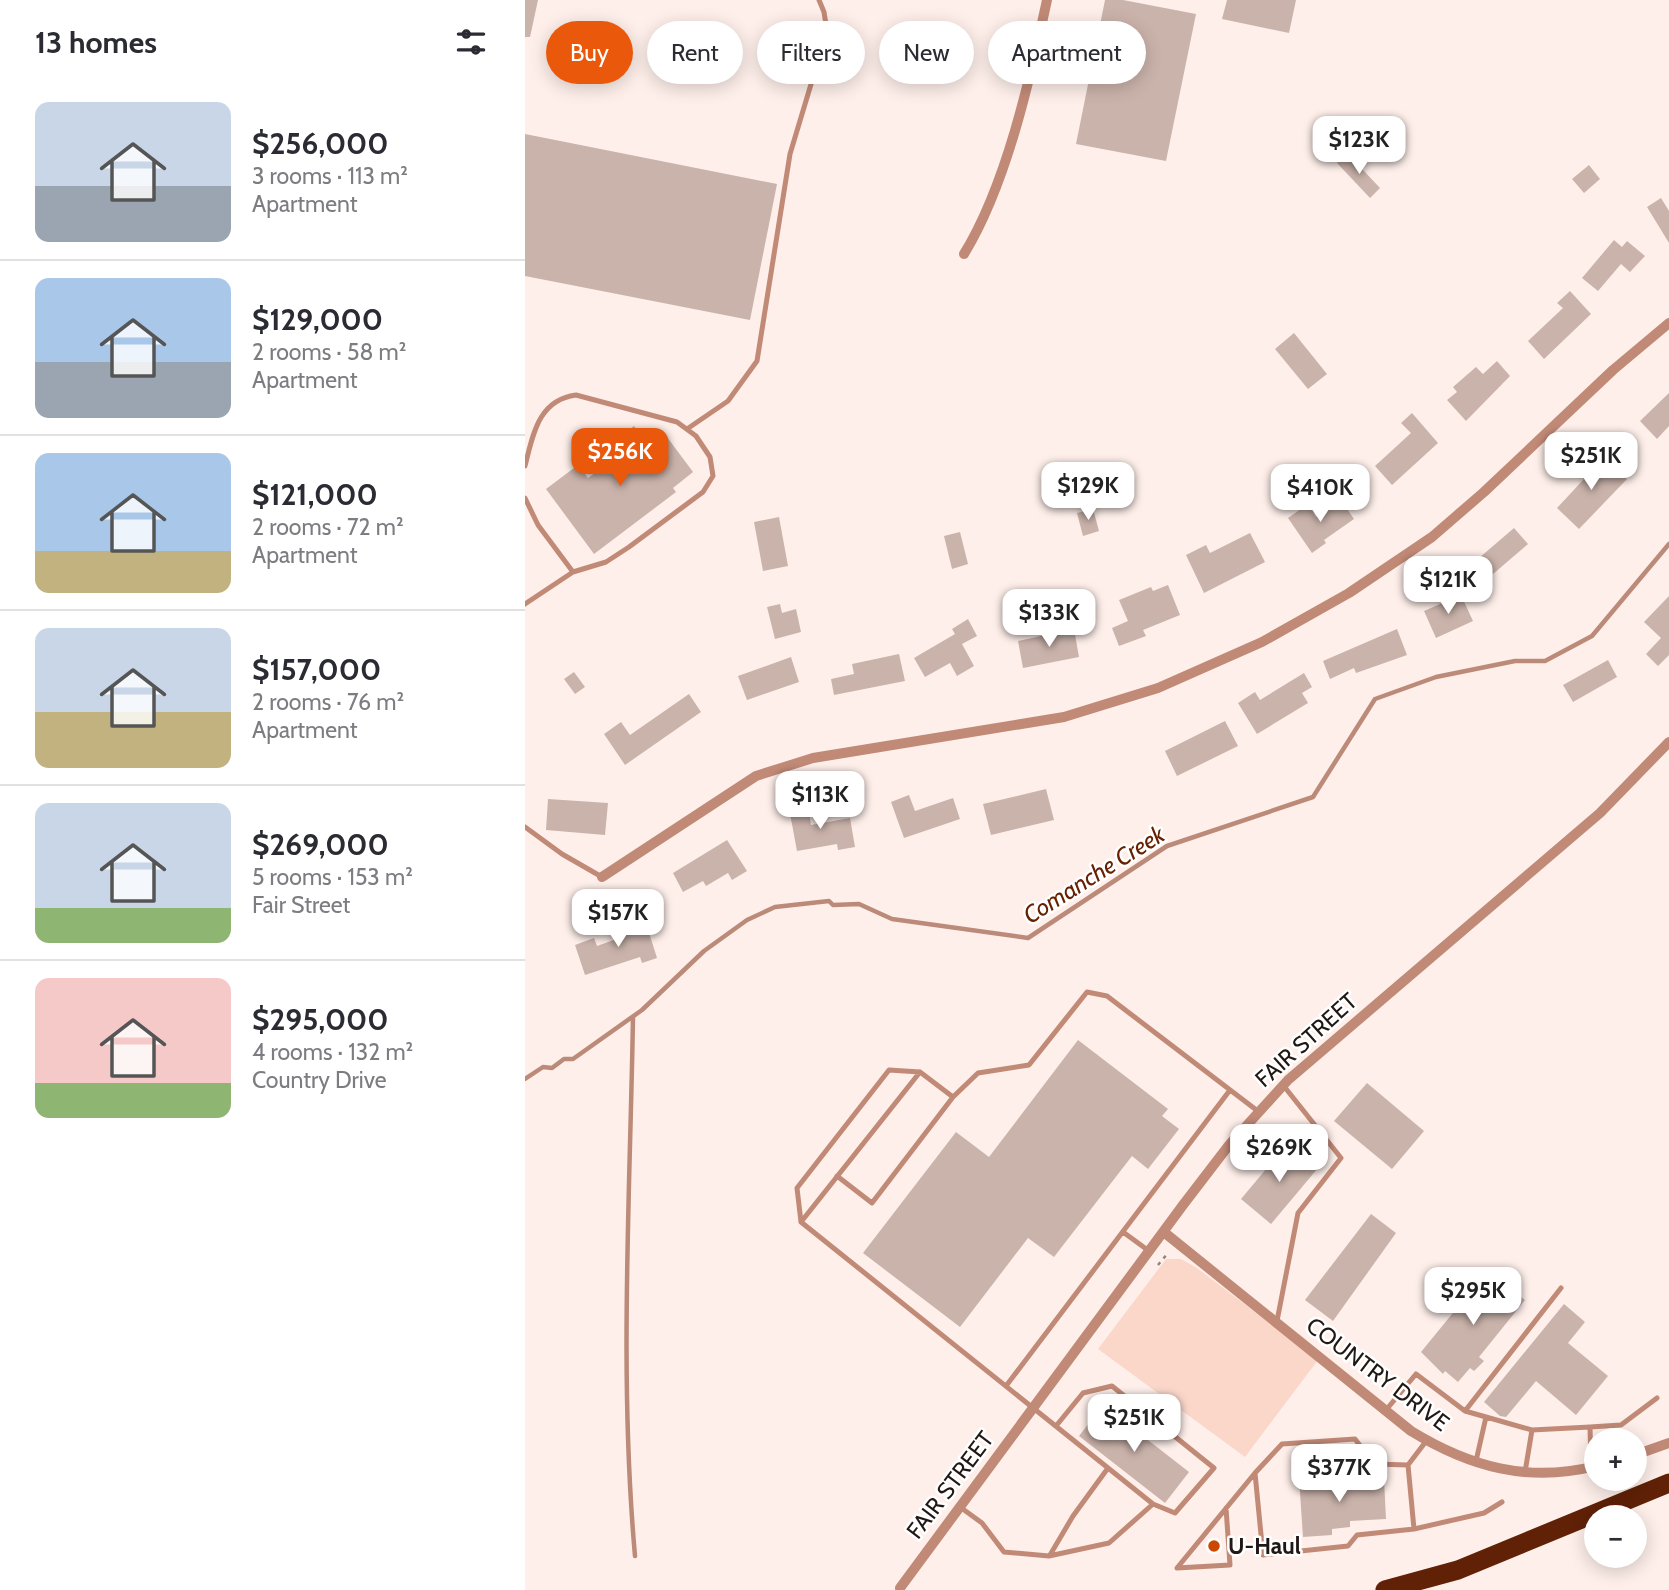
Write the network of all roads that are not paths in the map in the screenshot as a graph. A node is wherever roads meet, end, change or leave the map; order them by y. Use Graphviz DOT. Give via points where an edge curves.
graph roads {
  1 [pos="819,0"];
  2 [pos="1047,0"];
  3 [pos="964,254"];
  4 [pos="1669,323"];
  5 [pos="687,429"];
  6 [pos="525,466"];
  7 [pos="525,498"];
  8 [pos="573,572"];
  9 [pos="525,604"];
  10 [pos="1669,742"];
  11 [pos="525,827"];
  12 [pos="602,877"];
  13 [pos="920,1072"];
  14 [pos="1283,1085"];
  15 [pos="1230,1090"];
  16 [pos="953,1097"];
  17 [pos="1259,1112"];
  18 [pos="837,1176"];
  19 [pos="801,1222"];
  20 [pos="1123,1232"];
  21 [pos="1165,1233"];
  22 [pos="1150,1252"];
  23 [pos="1562,1288"];
  24 [pos="1277,1323"];
  25 [pos="1006,1386"];
  26 [pos="1657,1398"];
  27 [pos="1033,1408"];
  28 [pos="1386,1410"];
  29 [pos="1465,1411"];
  30 [pos="1486,1417"];
  31 [pos="1056,1426"];
  32 [pos="1590,1427"];
  33 [pos="1532,1430"];
  34 [pos="1427,1440"];
  35 [pos="1669,1443"];
  36 [pos="1647,1451"];
  37 [pos="1476,1461"];
  38 [pos="1408,1465"];
  39 [pos="1108,1468"];
  40 [pos="1584,1469"];
  41 [pos="1255,1473"];
  42 [pos="1525,1475"];
  43 [pos="1669,1483"];
  44 [pos="1502,1502"];
  45 [pos="1153,1504"];
  46 [pos="960,1507"];
  47 [pos="1226,1508"];
  48 [pos="1414,1529"];
  49 [pos="1049,1556"];
  50 [pos="900,1588"];
  51 [pos="1385,1590"];
  1 -- 5 [label="lane" via="827,31 790,154 757,361 728,401"];
  2 -- 3 [label="street" via="1030,77 983,223"];
  4 -- 12 [label="street" via="1432,537 1349,593 1262,642 1159,688 1064,717 813,758 756,776"];
  5 -- 6 [label="lane" via="677,422 576,394 564,396 543,412"];
  5 -- 8 [label="lane" via="710,457 713,476 703,492 605,562"];
  7 -- 8 [label="lane" via="538,525"];
  8 -- 9 [label="lane"];
  10 -- 14 [label="street, FAIR STREET" via="1600,813"];
  11 -- 12 [label="lane"];
  13 -- 16 [label="lane"];
  13 -- 18 [label="lane"];
  13 -- 19 [label="lane" via="890,1070 797,1188"];
  14 -- 17 [label="street, FAIR STREET"];
  14 -- 24 [label="lane" via="1341,1158 1298,1213"];
  15 -- 16 [label="lane" via="1107,996 1087,992 1029,1065 978,1073"];
  15 -- 17 [label="lane"];
  15 -- 20 [label="lane"];
  16 -- 18 [label="lane" via="872,1203"];
  17 -- 21 [label="street, FAIR STREET"];
  18 -- 19 [label="lane"];
  19 -- 25 [label="lane"];
  20 -- 22 [label="lane"];
  20 -- 25 [label="lane"];
  21 -- 22 [label="street, FAIR STREET"];
  21 -- 24 [label="street, COUNTRY DRIVE"];
  22 -- 27 [label="street, FAIR STREET"];
  23 -- 29 [label="lane"];
  24 -- 28 [label="street, COUNTRY DRIVE"];
  25 -- 27 [label="lane"];
  26 -- 32 [label="lane" via="1621,1425"];
  27 -- 31 [label="lane"];
  27 -- 46 [label="street, FAIR STREET"];
  28 -- 29 [label="lane" via="1416,1374"];
  28 -- 34 [label="street, COUNTRY DRIVE"];
  29 -- 30 [label="lane"];
  30 -- 33 [label="lane"];
  30 -- 37 [label="lane"];
  31 -- 39 [label="lane"];
  31 -- 45 [label="lane" via="1083,1393 1112,1386 1214,1468 1175,1513"];
  32 -- 33 [label="lane"];
  33 -- 42 [label="lane"];
  34 -- 37 [label="street, COUNTRY DRIVE"];
  34 -- 38 [label="lane"];
  35 -- 36 [label="street"];
  37 -- 42 [label="street, COUNTRY DRIVE"];
  38 -- 41 [label="lane" via="1374,1464 1355,1439 1282,1444"];
  38 -- 48 [label="lane"];
  39 -- 45 [label="lane"];
  39 -- 49 [label="lane"];
  40 -- 42 [label="street, COUNTRY DRIVE"];
  41 -- 47 [label="lane"];
  41 -- 48 [label="lane" via="1263,1555 1348,1546 1357,1535"];
  43 -- 51 [label="highway" via="1458,1570"];
  44 -- 48 [label="lane" via="1484,1513"];
  45 -- 49 [label="lane" via="1109,1543"];
  46 -- 49 [label="lane" via="982,1523 1004,1552"];
  46 -- 50 [label="street, FAIR STREET"];
  47 -- 47 [label="lane" via="1193,1548 1177,1568 1230,1564"];
}
